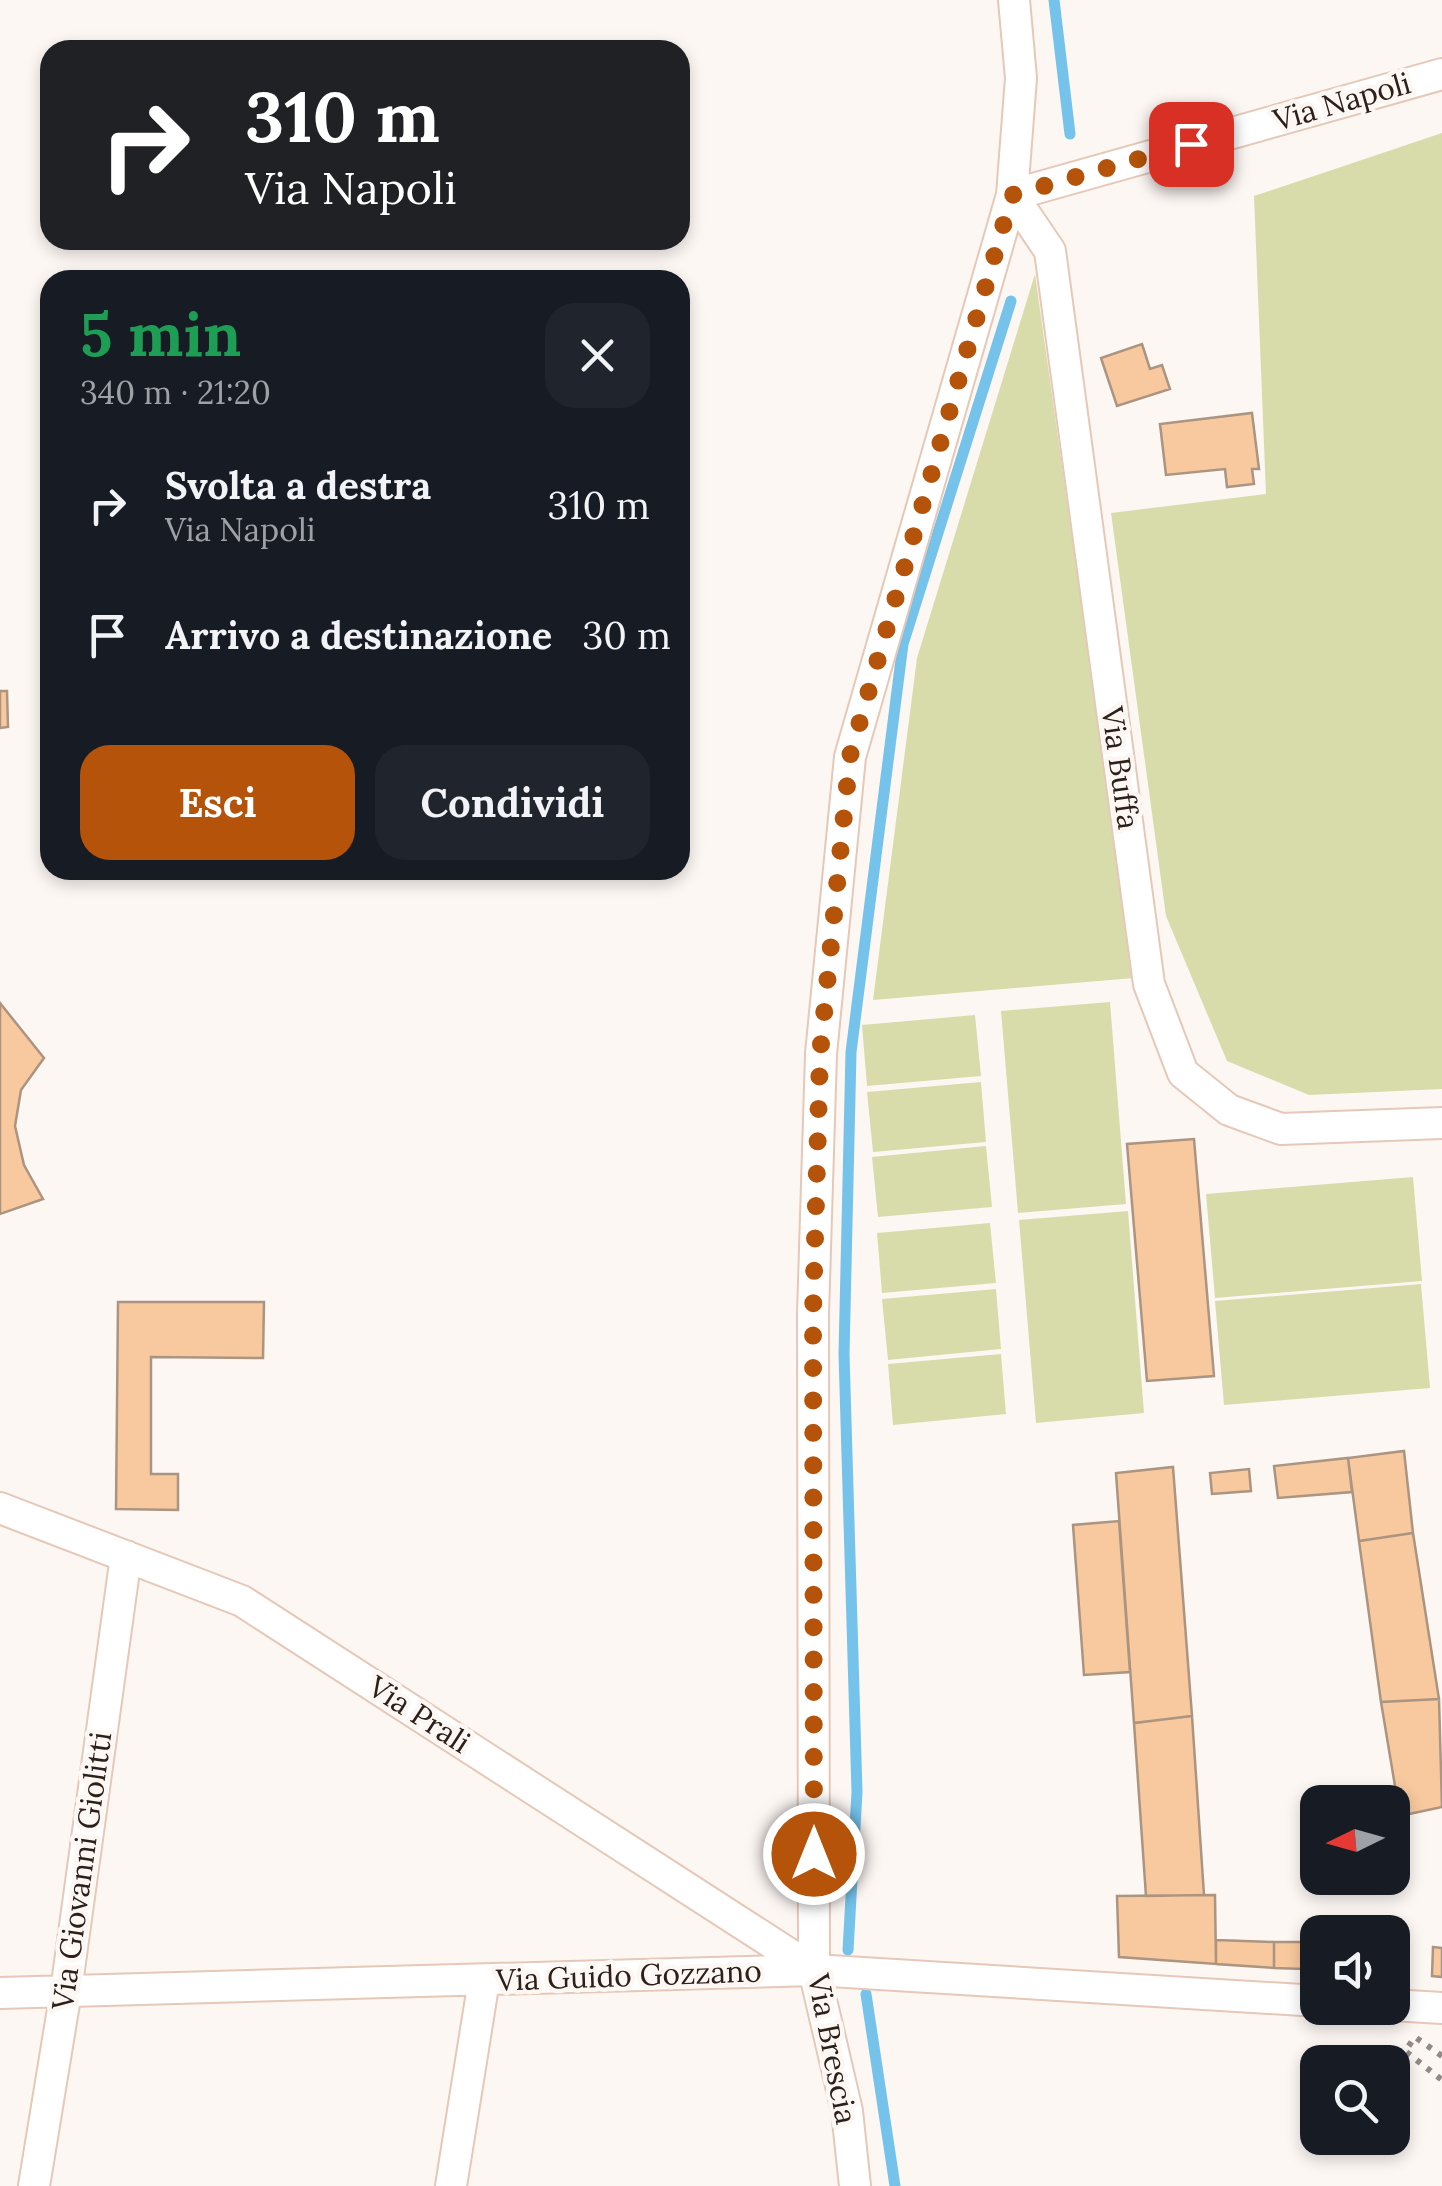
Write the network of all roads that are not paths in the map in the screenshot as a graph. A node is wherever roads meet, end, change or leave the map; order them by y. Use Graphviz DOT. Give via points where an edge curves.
graph roads {
  1 [pos="1014,0"];
  2 [pos="1442,74"];
  3 [pos="1012,195"];
  4 [pos="1442,1123"];
  5 [pos="0,1508"];
  6 [pos="126,1556"];
  7 [pos="814,1970"];
  8 [pos="484,1980"];
  9 [pos="66,1991"];
  10 [pos="0,1993"];
  11 [pos="1300,2000"];
  12 [pos="1410,2006"];
  13 [pos="1442,2008"];
  14 [pos="34,2186"];
  15 [pos="450,2186"];
  16 [pos="855,2186"];
  1 -- 3 [label="street, Via Brescia" via="1021,78"];
  2 -- 3 [label="street, Via Napoli"];
  3 -- 4 [label="street, Via Buffa" via="1050,251 1150,984 1182,1073 1229,1110 1281,1129"];
  3 -- 7 [label="street, Via Brescia" via="850,756 820,1054 813,1314"];
  5 -- 6 [label="street, Via Prali"];
  6 -- 7 [label="street, Via Prali" via="242,1601"];
  6 -- 9 [label="street, Via Giovanni Giolitti"];
  7 -- 8 [label="street, Via Guido Gozzano"];
  7 -- 11 [label="street, Via Guido Gozzano"];
  7 -- 16 [label="street, Via Brescia" via="847,2111"];
  8 -- 9 [label="street, Via Guido Gozzano"];
  8 -- 15 [label="street"];
  9 -- 10 [label="street, Via Guido Gozzano"];
  9 -- 14 [label="street, Via Giovanni Giolitti"];
  12 -- 13 [label="street"];
}
